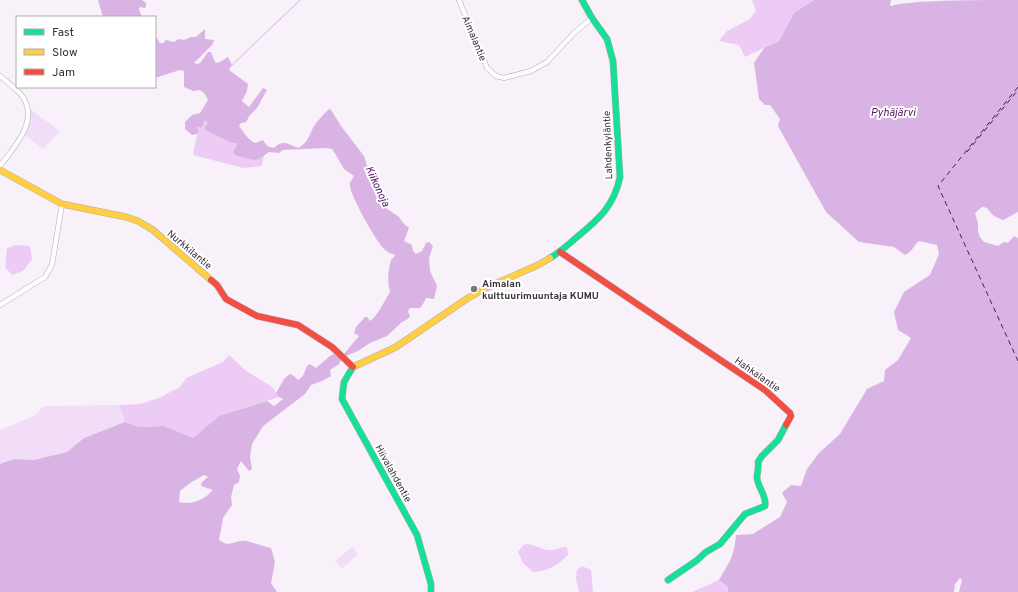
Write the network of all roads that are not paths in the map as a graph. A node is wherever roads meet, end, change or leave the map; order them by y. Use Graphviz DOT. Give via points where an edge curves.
graph roads {
  1 [pos="459,0"];
  2 [pos="582,0"];
  3 [pos="592,18"];
  4 [pos="0,76"];
  5 [pos="0,166"];
  6 [pos="0,170"];
  7 [pos="62,204"];
  8 [pos="560,252"];
  9 [pos="0,305"];
  10 [pos="353,367"];
  11 [pos="668,580"];
  12 [pos="431,592"];
  1 -- 3 [label="street, Aimalantie" via="487,68 496,76 504,78 531,71 547,62"];
  2 -- 3 [label="street, Lahdenkyläntie"];
  3 -- 8 [label="street, Lahdenkyläntie" via="607,39 613,60 620,177 610,203 600,218"];
  4 -- 5 [label="street" via="23,98 28,115 24,133"];
  6 -- 7 [label="street, Nurkkilantie"];
  7 -- 9 [label="street" via="52,265 45,277"];
  7 -- 10 [label="street, Nurkkilantie" via="138,221 159,235 205,274 217,285 226,299 257,316 298,326 343,356"];
  8 -- 10 [label="street, Lahdenkyläntie" via="468,298 396,347"];
  8 -- 11 [label="street, Hahkalantie" via="765,390 790,413 790,420 778,440 758,462 757,478 766,501 765,506 745,514 720,544"];
  10 -- 12 [label="street, Hiivalahdentie" via="344,382 342,399 417,535 432,584"];
}
